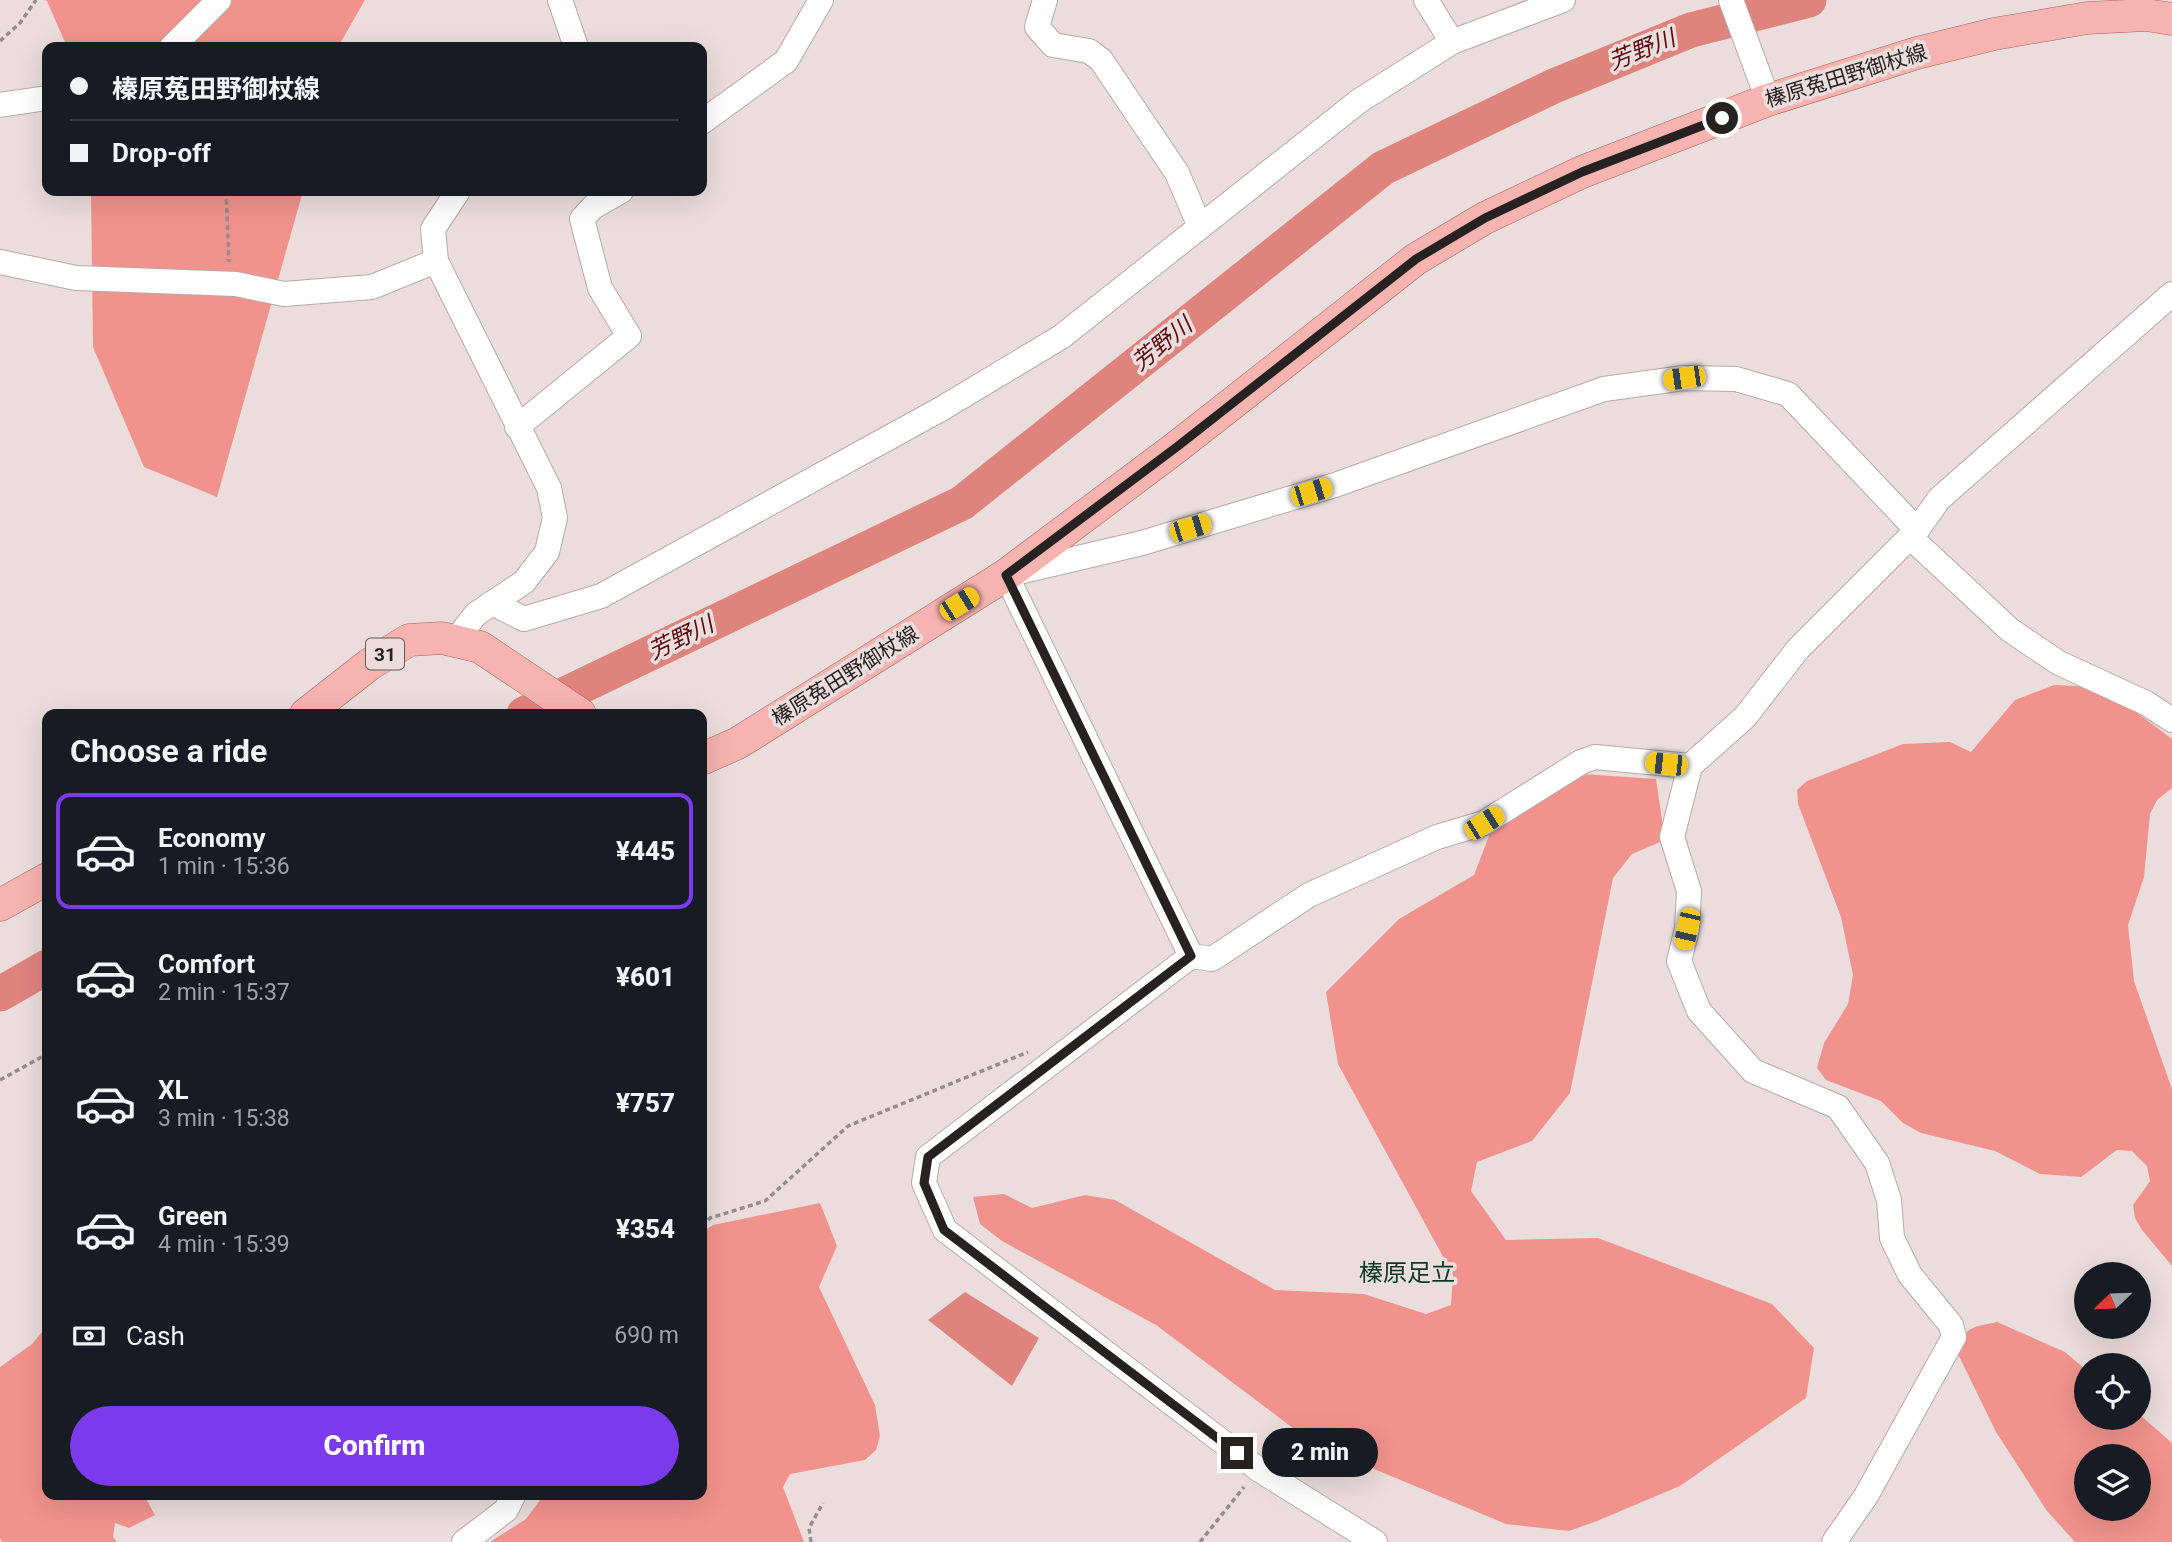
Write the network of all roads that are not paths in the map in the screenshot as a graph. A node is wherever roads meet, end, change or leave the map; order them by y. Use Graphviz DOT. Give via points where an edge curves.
graph roads {
  1 [pos="219,0"];
  2 [pos="560,0"];
  3 [pos="821,0"];
  4 [pos="1045,0"];
  5 [pos="1426,0"];
  6 [pos="1563,0"];
  7 [pos="1731,0"];
  8 [pos="2172,19"];
  9 [pos="177,42"];
  10 [pos="574,42"];
  11 [pos="1452,42"];
  12 [pos="1765,91"];
  13 [pos="42,99"];
  14 [pos="0,105"];
  15 [pos="707,118"];
  16 [pos="455,196"];
  17 [pos="612,196"];
  18 [pos="1200,227"];
  19 [pos="436,261"];
  20 [pos="0,262"];
  21 [pos="2172,294"];
  22 [pos="517,427"];
  23 [pos="1913,534"];
  24 [pos="1006,575"];
  25 [pos="492,603"];
  26 [pos="467,644"];
  27 [pos="312,709"];
  28 [pos="572,709"];
  29 [pos="2172,720"];
  30 [pos="707,757"];
  31 [pos="1690,766"];
  32 [pos="42,882"];
  33 [pos="0,905"];
  34 [pos="1191,956"];
  35 [pos="511,1500"];
  36 [pos="464,1542"];
  37 [pos="1375,1542"];
  38 [pos="1834,1542"];
  1 -- 9 [label="street"];
  2 -- 10 [label="street"];
  3 -- 15 [label="street" via="786,61"];
  4 -- 18 [label="street" via="1037,27 1053,45 1089,51 1101,60 1177,173"];
  5 -- 11 [label="street"];
  6 -- 11 [label="street"];
  7 -- 12 [label="street"];
  8 -- 12 [label="main road, 榛原菟田野御杖線" via="2146,15 2087,18 1994,34"];
  11 -- 18 [label="street" via="1359,101"];
  12 -- 24 [label="main road, 榛原菟田野御杖線" via="1485,218 1416,259"];
  13 -- 14 [label="street"];
  16 -- 19 [label="street" via="433,229"];
  17 -- 22 [label="street" via="582,219 600,288 629,336"];
  18 -- 25 [label="street" via="1061,337 941,409 601,596 524,619"];
  19 -- 20 [label="street" via="372,287 284,294 236,284 76,278"];
  19 -- 22 [label="street"];
  21 -- 23 [label="street" via="1939,499"];
  22 -- 25 [label="street" via="549,488 555,517 547,552 524,582"];
  23 -- 24 [label="street" via="1788,394 1736,379 1684,378 1604,389 1335,485 1142,543"];
  23 -- 29 [label="street" via="2010,629 2059,663"];
  23 -- 31 [label="street" via="1798,649 1745,717"];
  24 -- 30 [label="main road, 榛原菟田野御杖線" via="738,743"];
  24 -- 34 [label="street"];
  25 -- 26 [label="street" via="476,614"];
  26 -- 27 [label="main road, 31" via="442,638 409,640 370,663"];
  26 -- 28 [label="main road"];
  31 -- 34 [label="street" via="1595,757 1581,762 1484,823 1437,837 1309,895 1212,959"];
  31 -- 38 [label="street" via="1672,837 1689,891 1679,961 1699,1011 1754,1071 1838,1107 1877,1163 1889,1200 1892,1238 1910,1275 1951,1325 1954,1337 1866,1496"];
  32 -- 33 [label="main road"];
  34 -- 37 [label="street" via="928,1157 924,1183 944,1230 1258,1469"];
  35 -- 36 [label="street" via="506,1510"];
}
